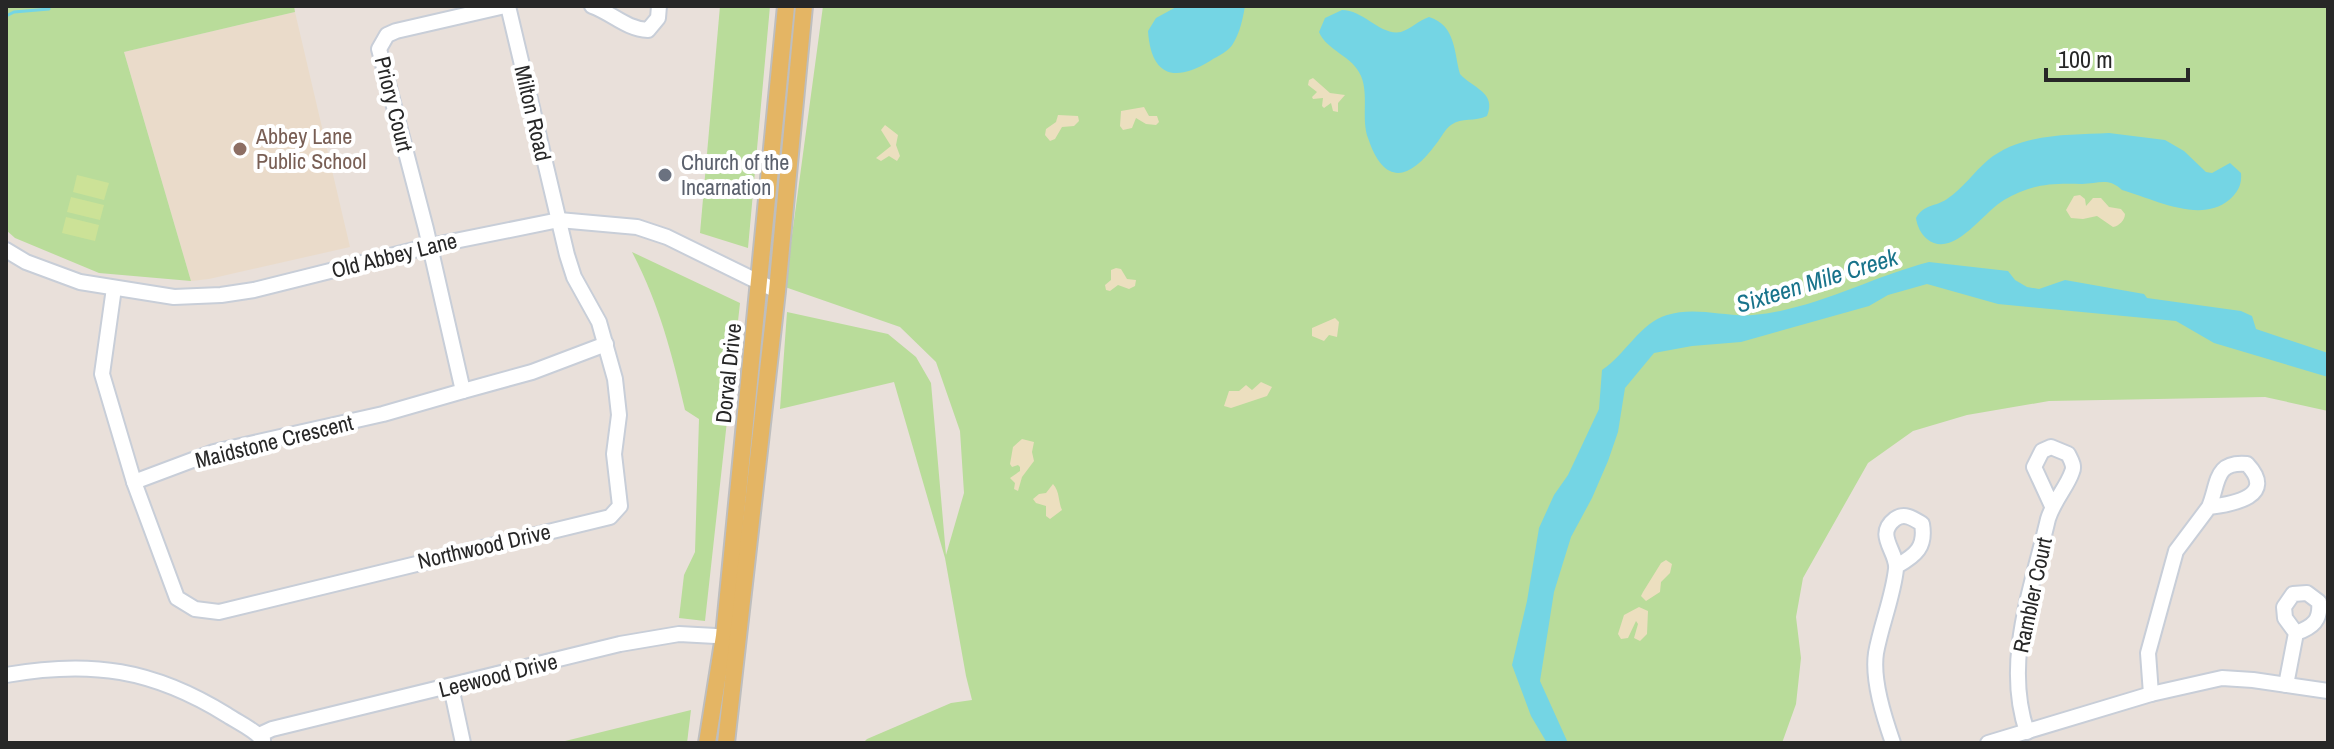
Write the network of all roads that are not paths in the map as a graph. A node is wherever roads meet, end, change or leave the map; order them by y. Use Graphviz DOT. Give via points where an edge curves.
graph roads {
  1 [pos="506,6"];
  2 [pos="659,6"];
  3 [pos="786,6"];
  4 [pos="804,6"];
  5 [pos="602,7"];
  6 [pos="559,220"];
  7 [pos="430,246"];
  8 [pos="6,250"];
  9 [pos="759,283"];
  10 [pos="114,288"];
  11 [pos="777,291"];
  12 [pos="606,344"];
  13 [pos="463,391"];
  14 [pos="134,482"];
  15 [pos="2052,506"];
  16 [pos="2209,507"];
  17 [pos="1897,566"];
  18 [pos="2296,633"];
  19 [pos="732,637"];
  20 [pos="6,675"];
  21 [pos="2286,685"];
  22 [pos="451,687"];
  23 [pos="2328,691"];
  24 [pos="2151,694"];
  25 [pos="2027,732"];
  26 [pos="262,739"];
  27 [pos="463,743"];
  28 [pos="707,743"];
  29 [pos="726,743"];
  30 [pos="1893,743"];
  31 [pos="1988,743"];
  1 -- 6 [label="street, Milton Road"];
  1 -- 7 [label="street, Priory Court" via="396,31 379,49"];
  2 -- 5 [label="street" via="658,18 648,30 634,29"];
  3 -- 9 [label="main road, Dorval Drive"];
  4 -- 11 [label="main road, Dorval Drive"];
  6 -- 7 [label="street, Old Abbey Lane"];
  6 -- 9 [label="street, Old Abbey Lane" via="637,227"];
  6 -- 12 [label="street, Northwood Drive" via="574,277"];
  7 -- 10 [label="street, Old Abbey Lane" via="221,295 174,297"];
  7 -- 13 [label="street"];
  8 -- 10 [label="street, Old Abbey Lane" via="51,273"];
  9 -- 11 [label="street, Old Abbey Lane"];
  9 -- 19 [label="main road, Dorval Drive"];
  10 -- 14 [label="street" via="102,374"];
  11 -- 19 [label="main road, Dorval Drive"];
  12 -- 13 [label="street, Maidstone Crescent"];
  12 -- 14 [label="street, Northwood Drive" via="619,407 614,454 620,506 610,517 219,612 195,609 177,598"];
  13 -- 14 [label="street, Maidstone Crescent" via="214,452"];
  15 -- 25 [label="street, Rambler Court" via="2018,649 2017,691"];
  16 -- 24 [label="street" via="2176,551 2148,653"];
  17 -- 30 [label="street" via="1876,656 1881,708"];
  18 -- 21 [label="street"];
  19 -- 22 [label="street, Leewood Drive" via="679,634 620,644"];
  19 -- 28 [label="main road, Dorval Drive"];
  19 -- 29 [label="main road, Dorval Drive"];
  20 -- 26 [label="street" via="54,667 134,673 181,691"];
  21 -- 23 [label="street"];
  21 -- 24 [label="street" via="2222,678"];
  22 -- 26 [label="street, Leewood Drive" via="272,729"];
  22 -- 27 [label="street"];
  24 -- 25 [label="street"];
  25 -- 31 [label="street"];
}
